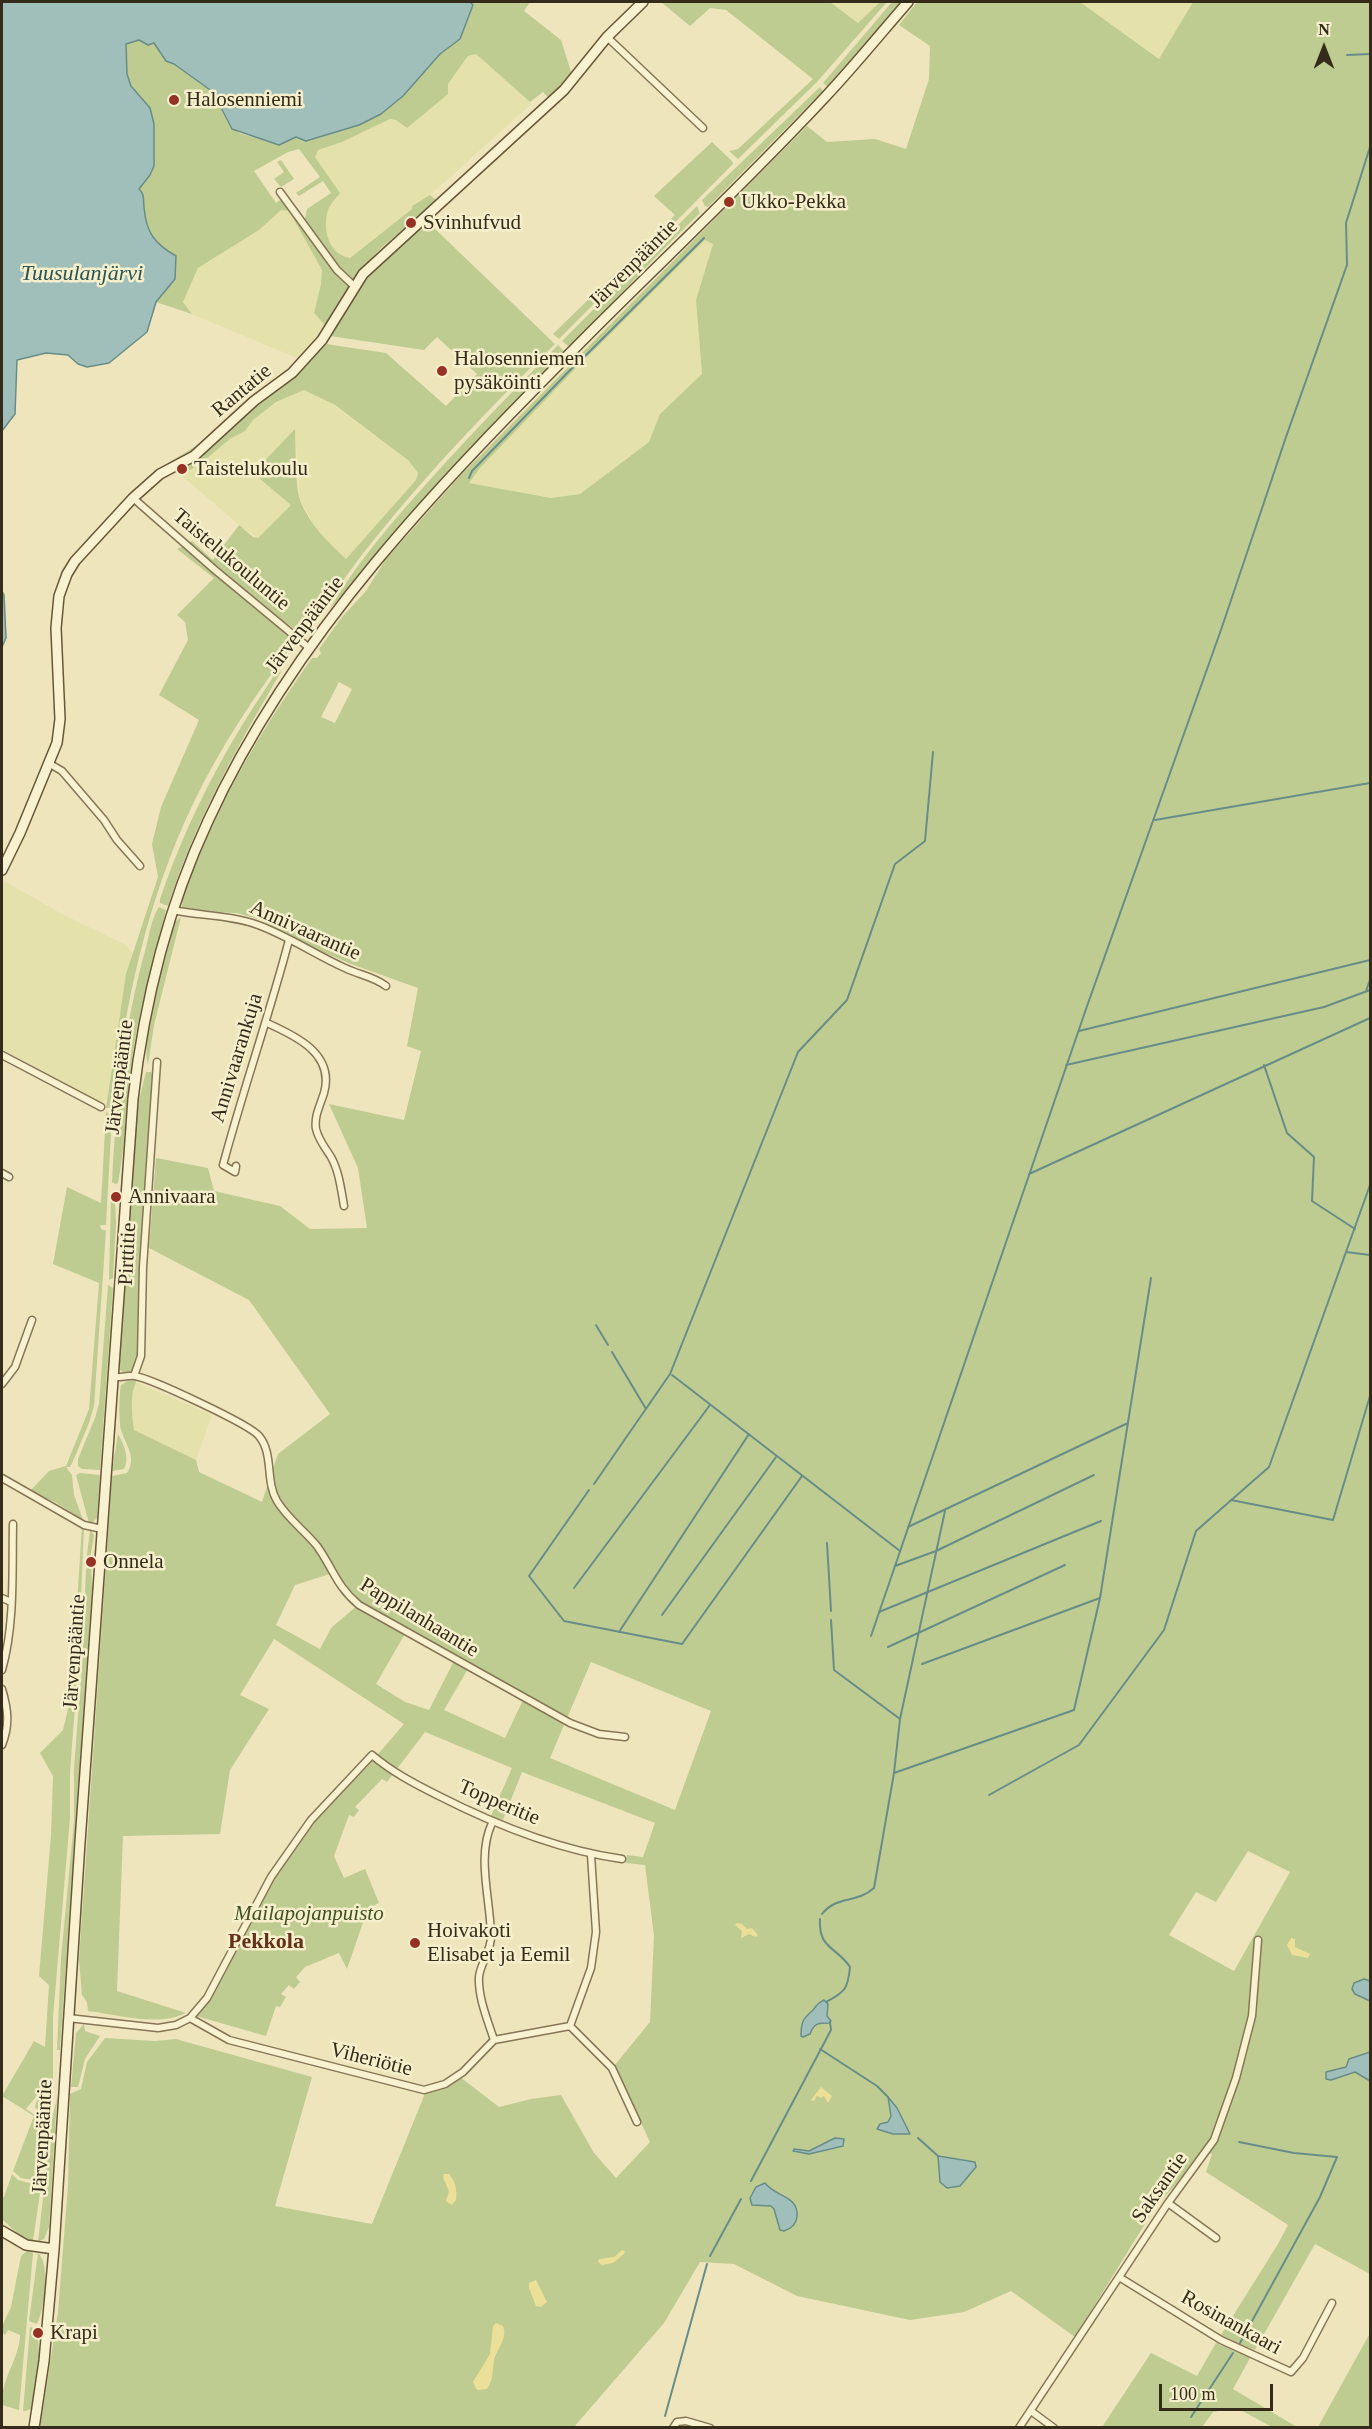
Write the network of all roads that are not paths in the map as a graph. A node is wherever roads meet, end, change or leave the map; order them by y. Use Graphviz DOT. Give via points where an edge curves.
graph roads {
  1 [pos="643,2"];
  2 [pos="908,2"];
  3 [pos="607,37"];
  4 [pos="703,128"];
  5 [pos="280,192"];
  6 [pos="354,286"];
  7 [pos="133,498"];
  8 [pos="308,647"];
  9 [pos="50,764"];
  10 [pos="140,866"];
  11 [pos="2,870"];
  12 [pos="173,910"];
  13 [pos="290,940"];
  14 [pos="386,986"];
  15 [pos="267,1023"];
  16 [pos="2,1055"];
  17 [pos="157,1062"];
  18 [pos="101,1107"];
  19 [pos="236,1166"];
  20 [pos="2,1173"];
  21 [pos="9,1177"];
  22 [pos="344,1206"];
  23 [pos="32,1320"];
  24 [pos="134,1376"];
  25 [pos="113,1377"];
  26 [pos="2,1384"];
  27 [pos="2,1478"];
  28 [pos="13,1524"];
  29 [pos="102,1529"];
  30 [pos="2,1598"];
  31 [pos="11,1602"];
  32 [pos="2,1670"];
  33 [pos="2,1689"];
  34 [pos="625,1737"];
  35 [pos="2,1745"];
  36 [pos="492,1823"];
  37 [pos="591,1855"];
  38 [pos="622,1859"];
  39 [pos="1258,1940"];
  40 [pos="68,2018"];
  41 [pos="190,2018"];
  42 [pos="570,2026"];
  43 [pos="494,2040"];
  44 [pos="637,2122"];
  45 [pos="1168,2203"];
  46 [pos="2,2231"];
  47 [pos="1216,2238"];
  48 [pos="54,2249"];
  49 [pos="1119,2277"];
  50 [pos="1332,2303"];
  51 [pos="1031,2411"];
  52 [pos="34,2427"];
  53 [pos="673,2427"];
  54 [pos="710,2427"];
  55 [pos="1019,2427"];
  56 [pos="1054,2427"];
  1 -- 3 [label="main road, Rantatie"];
  2 -- 8 [label="main road, Järvenpääntie" via="784,140 434,494"];
  3 -- 4 [label="street"];
  3 -- 6 [label="main road, Rantatie" via="564,90 383,254"];
  5 -- 6 [label="street" via="337,270"];
  6 -- 7 [label="main road, Rantatie" via="322,340 292,373 254,401 194,456 160,474"];
  7 -- 8 [label="street, Taistelukouluntie"];
  7 -- 9 [label="main road, Rantatie" via="75,561 59,596 56,628 60,719"];
  8 -- 12 [label="main road, Järvenpääntie" via="234,768 207,823"];
  9 -- 10 [label="street" via="62,771"];
  9 -- 11 [label="main road, Rantatie"];
  12 -- 13 [label="street, Annivaarantie" via="234,918"];
  12 -- 25 [label="main road, Järvenpääntie" via="151,990 137,1065"];
  13 -- 14 [label="street, Annivaarantie"];
  13 -- 15 [label="street, Annivaarankuja"];
  15 -- 19 [label="street, Annivaarankuja" via="244,1087 223,1165 234,1172"];
  15 -- 22 [label="street" via="291,1034 321,1059 326,1074 315,1116 316,1127 338,1174"];
  16 -- 18 [label="street"];
  17 -- 24 [label="street, Pirttitie" via="141,1356"];
  20 -- 21 [label="street"];
  23 -- 26 [label="street" via="15,1367"];
  24 -- 25 [label="street, Pappilanhaantie"];
  24 -- 34 [label="street, Pappilanhaantie" via="243,1423 258,1434 266,1446 277,1502 324,1556 340,1588 359,1605 570,1723 599,1734"];
  25 -- 29 [label="main road, Järvenpääntie"];
  27 -- 29 [label="street" via="84,1525"];
  28 -- 31 [label="street"];
  29 -- 40 [label="main road, Järvenpääntie"];
  30 -- 31 [label="street"];
  31 -- 32 [label="street"];
  33 -- 35 [label="street" via="8,1716"];
  36 -- 37 [label="street, Topperitie"];
  36 -- 41 [label="street, Topperitie" via="397,1774 372,1755 311,1820 275,1872 207,1998"];
  36 -- 43 [label="street" via="485,1853 491,1941 479,1976"];
  37 -- 38 [label="street, Topperitie"];
  37 -- 42 [label="street" via="596,1932 591,1968"];
  39 -- 45 [label="street, Saksantie" via="1252,2016 1236,2078 1214,2140"];
  40 -- 41 [label="street" via="158,2028"];
  40 -- 48 [label="main road, Järvenpääntie"];
  41 -- 43 [label="street, Viheriötie" via="229,2040 424,2090 445,2084 463,2072"];
  42 -- 43 [label="street"];
  42 -- 44 [label="street" via="612,2068"];
  45 -- 47 [label="street"];
  45 -- 49 [label="street, Saksantie"];
  46 -- 48 [label="main road" via="27,2245"];
  48 -- 52 [label="main road, Järvenpääntie"];
  49 -- 50 [label="street, Rosinankaari" via="1221,2340 1291,2372 1303,2358"];
  49 -- 51 [label="street, Saksantie"];
  51 -- 55 [label="street, Saksantie"];
  51 -- 56 [label="street"];
  53 -- 54 [label="street" via="686,2421"];
}
